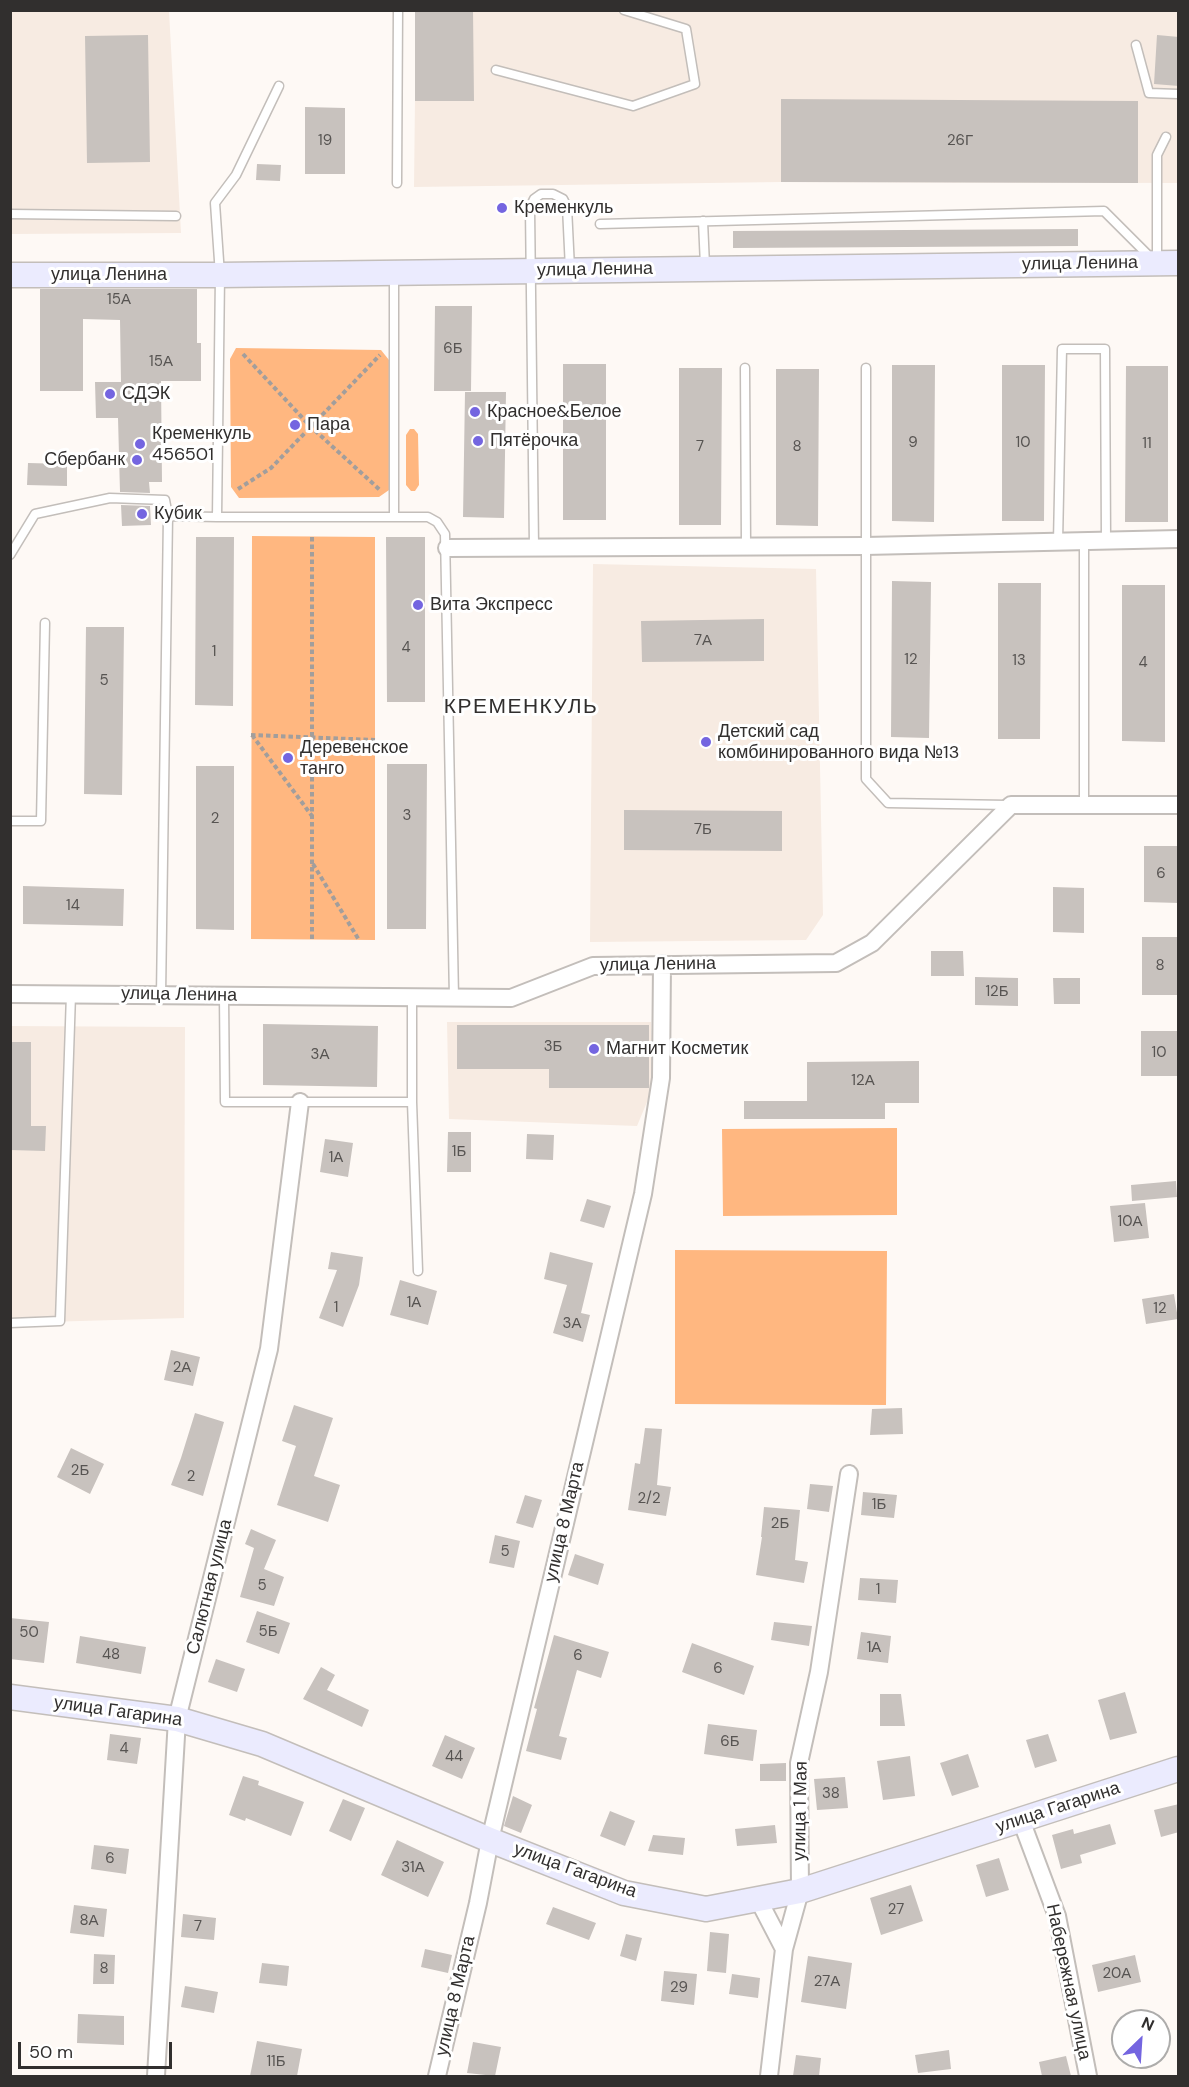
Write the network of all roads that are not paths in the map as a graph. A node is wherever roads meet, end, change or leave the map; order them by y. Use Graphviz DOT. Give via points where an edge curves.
graph roads {
  1 [pos="398,10"];
  2 [pos="624,10"];
  3 [pos="1136,45"];
  4 [pos="496,70"];
  5 [pos="279,86"];
  6 [pos="1179,94"];
  7 [pos="1166,137"];
  8 [pos="397,183"];
  9 [pos="10,214"];
  10 [pos="176,216"];
  11 [pos="703,221"];
  12 [pos="600,224"];
  13 [pos="1168,263"];
  14 [pos="706,269"];
  15 [pos="570,270"];
  16 [pos="530,271"];
  17 [pos="394,272"];
  18 [pos="10,275"];
  19 [pos="220,275"];
  20 [pos="745,368"];
  21 [pos="866,368"];
  22 [pos="168,516"];
  23 [pos="394,516"];
  24 [pos="216,517"];
  25 [pos="1179,539"];
  26 [pos="1084,541"];
  27 [pos="1106,541"];
  28 [pos="1058,542"];
  29 [pos="746,546"];
  30 [pos="865,546"];
  31 [pos="534,547"];
  32 [pos="447,548"];
  33 [pos="10,555"];
  34 [pos="45,623"];
  35 [pos="1011,805"];
  36 [pos="1084,805"];
  37 [pos="1179,805"];
  38 [pos="10,821"];
  39 [pos="662,964"];
  40 [pos="10,994"];
  41 [pos="71,994"];
  42 [pos="161,995"];
  43 [pos="224,996"];
  44 [pos="412,997"];
  45 [pos="454,998"];
  46 [pos="412,1101"];
  47 [pos="300,1102"];
  48 [pos="418,1271"];
  49 [pos="10,1323"];
  50 [pos="849,1474"];
  51 [pos="10,1697"];
  52 [pos="177,1719"];
  53 [pos="1179,1769"];
  54 [pos="1021,1820"];
  55 [pos="490,1840"];
  56 [pos="800,1891"];
  57 [pos="758,1899"];
  58 [pos="784,1949"];
  59 [pos="156,2076"];
  60 [pos="437,2076"];
  61 [pos="769,2076"];
  62 [pos="1088,2076"];
  1 -- 8 [label="lane"];
  2 -- 4 [label="lane" via="686,29 695,84 633,106"];
  3 -- 6 [label="lane" via="1149,93"];
  5 -- 19 [label="lane" via="236,176 215,203"];
  7 -- 13 [label="lane" via="1157,155"];
  9 -- 10 [label="lane"];
  11 -- 12 [label="lane"];
  11 -- 13 [label="lane" via="1104,211"];
  11 -- 14 [label="lane"];
  13 -- 14 [label="street, улица Ленина"];
  14 -- 15 [label="street, улица Ленина"];
  15 -- 16 [label="street, улица Ленина"];
  15 -- 16 [label="lane" via="567,207 563,199 541,194 530,208"];
  16 -- 17 [label="street, улица Ленина"];
  16 -- 31 [label="lane"];
  17 -- 19 [label="street, улица Ленина"];
  17 -- 23 [label="lane"];
  18 -- 19 [label="street, улица Ленина"];
  19 -- 24 [label="lane"];
  20 -- 29 [label="lane"];
  21 -- 30 [label="lane"];
  22 -- 24 [label="lane"];
  22 -- 33 [label="lane" via="165,500 110,498 35,514"];
  22 -- 42 [label="lane"];
  23 -- 24 [label="lane"];
  23 -- 32 [label="lane" via="428,517 437,522 445,534"];
  25 -- 27 [label="street"];
  26 -- 27 [label="street"];
  26 -- 28 [label="street"];
  26 -- 36 [label="lane"];
  27 -- 28 [label="lane" via="1105,349 1062,349"];
  28 -- 30 [label="street"];
  29 -- 30 [label="street"];
  29 -- 31 [label="street"];
  30 -- 35 [label="lane" via="866,779 888,803"];
  31 -- 32 [label="street"];
  32 -- 45 [label="lane"];
  34 -- 38 [label="lane" via="41,821"];
  35 -- 36 [label="street"];
  35 -- 39 [label="street, улица Ленина" via="872,943 836,963"];
  36 -- 37 [label="street"];
  39 -- 45 [label="street, улица Ленина" via="593,966 511,998"];
  39 -- 55 [label="street, улица 8 Марта" via="661,1078 643,1194"];
  40 -- 41 [label="street, улица Ленина"];
  41 -- 42 [label="street, улица Ленина"];
  41 -- 49 [label="lane" via="60,1321"];
  42 -- 43 [label="street, улица Ленина"];
  43 -- 44 [label="street, улица Ленина"];
  43 -- 47 [label="lane" via="225,1102"];
  44 -- 45 [label="street, улица Ленина"];
  44 -- 46 [label="lane"];
  46 -- 47 [label="lane"];
  46 -- 48 [label="lane"];
  47 -- 52 [label="street, Салютная улица" via="269,1349"];
  50 -- 56 [label="street, улица 1 Мая" via="819,1672 799,1763"];
  51 -- 52 [label="street, улица Гагарина"];
  52 -- 55 [label="street, улица Гагарина" via="262,1744"];
  52 -- 59 [label="street, Салютная улица"];
  53 -- 54 [label="street, улица Гагарина"];
  54 -- 56 [label="street, улица Гагарина"];
  54 -- 62 [label="street, Набережная улица" via="1057,1916"];
  55 -- 57 [label="street, улица Гагарина" via="624,1893 706,1909"];
  55 -- 60 [label="street, улица 8 Марта"];
  56 -- 57 [label="street, улица Гагарина"];
  56 -- 58 [label="street, улица 1 Мая"];
  57 -- 58 [label="street"];
  58 -- 61 [label="street, улица 1 Мая"];
}
